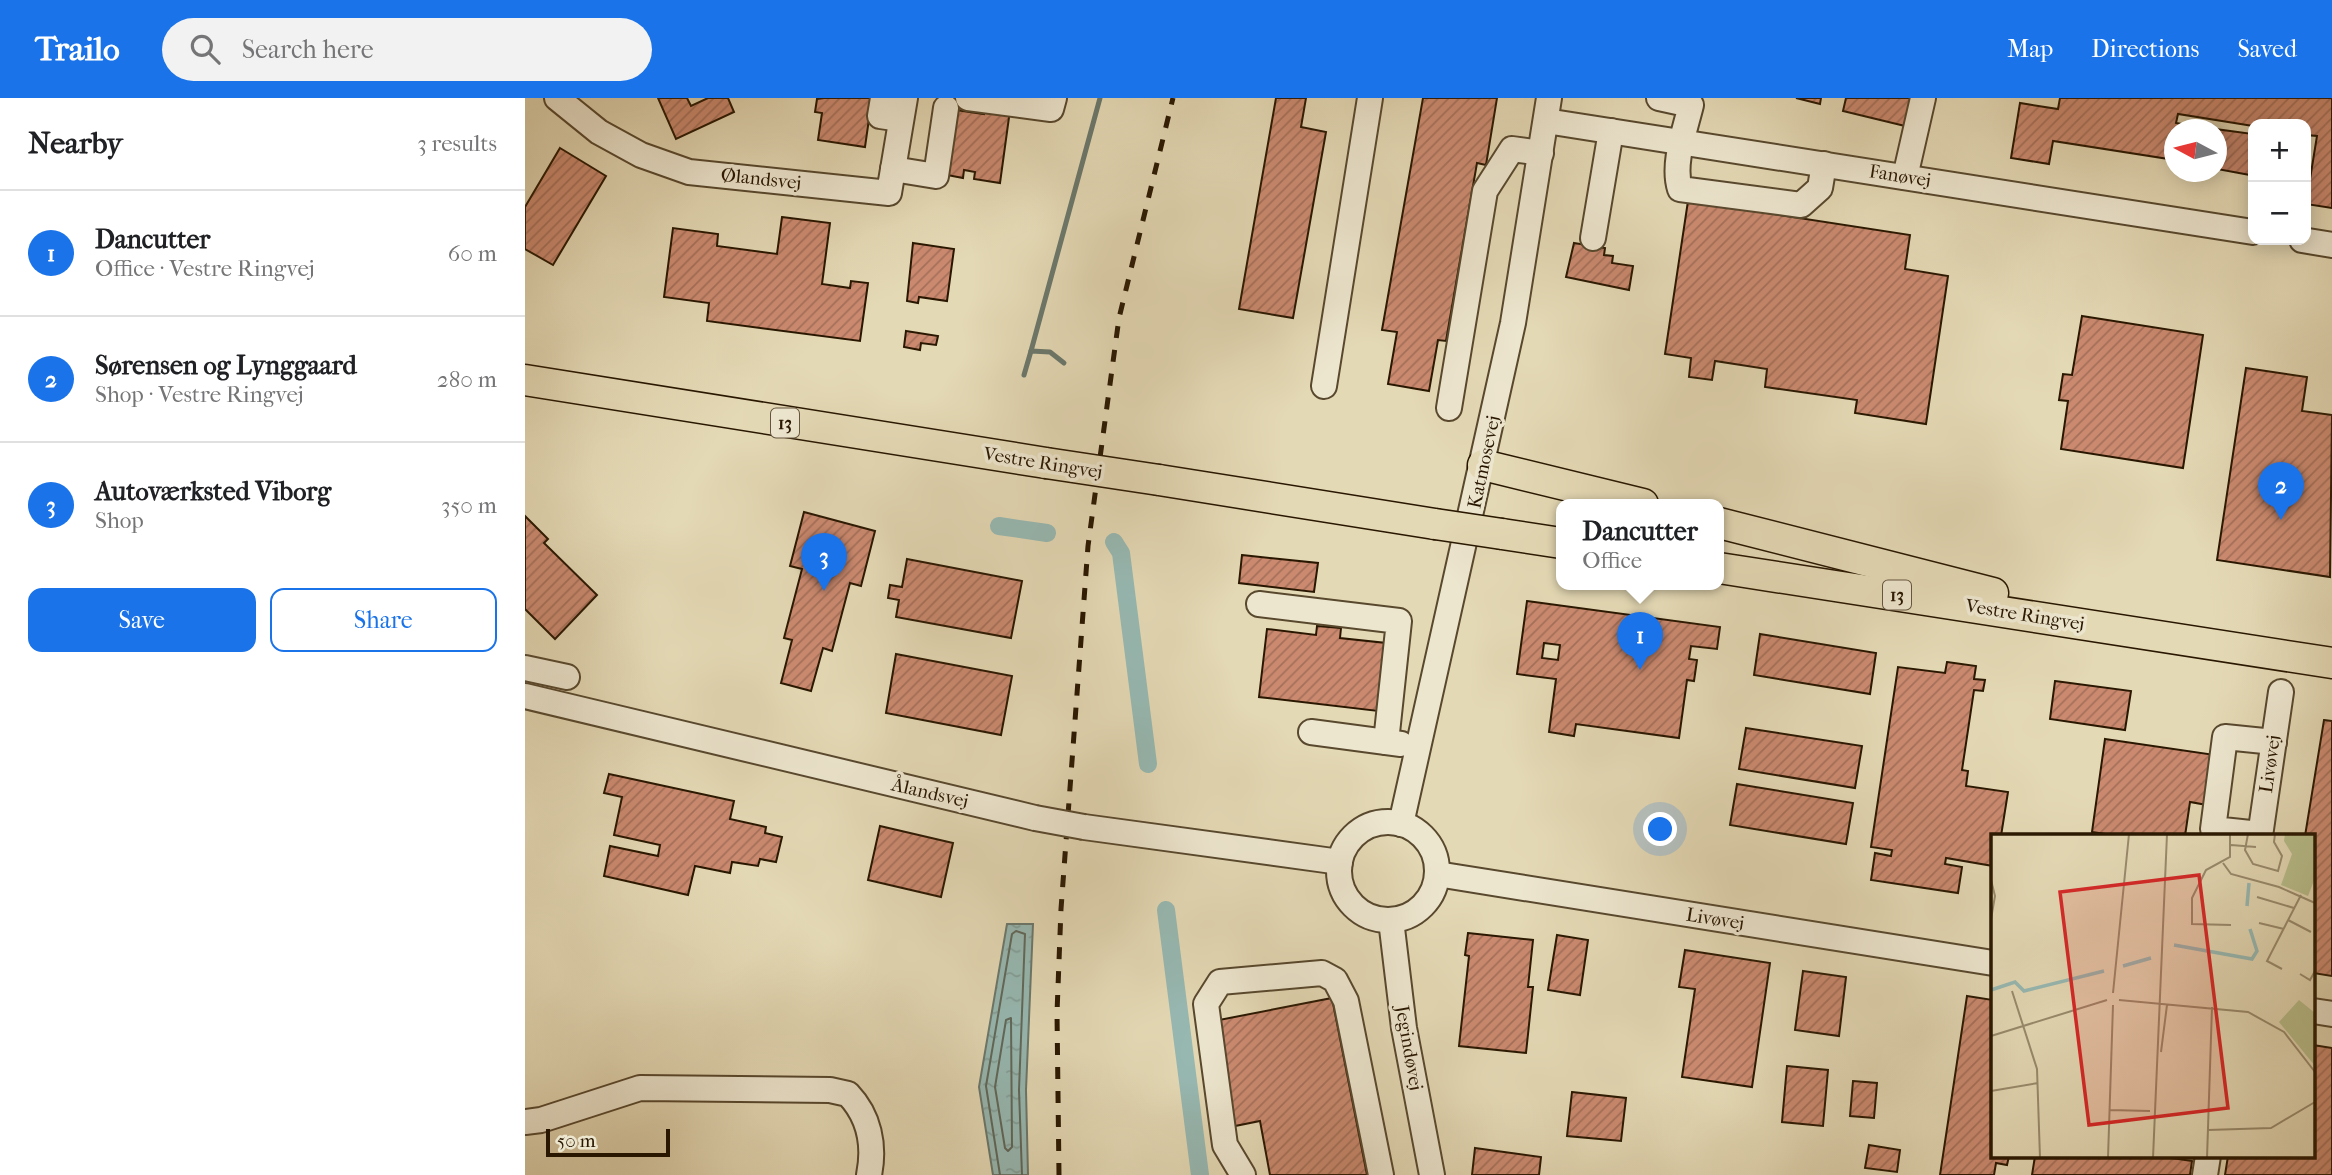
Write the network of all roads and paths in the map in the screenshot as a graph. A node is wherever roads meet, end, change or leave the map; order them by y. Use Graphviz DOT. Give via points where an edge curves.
graph roads {
  1 [pos="557,98"];
  2 [pos="883,98"];
  3 [pos="1054,98"];
  4 [pos="1370,98"];
  5 [pos="1659,98"];
  6 [pos="1923,98"];
  7 [pos="957,103"];
  8 [pos="903,108"];
  9 [pos="1548,109"];
  10 [pos="1611,131"];
  11 [pos="1682,142"];
  12 [pos="1541,153"];
  13 [pos="1824,164"];
  14 [pos="893,169"];
  15 [pos="1906,177"];
  16 [pos="2248,231"];
  17 [pos="1593,238"];
  18 [pos="2311,241"];
  19 [pos="2332,244"];
  20 [pos="525,380"];
  21 [pos="1324,386"];
  22 [pos="1449,408"];
  23 [pos="1483,465"];
  24 [pos="1622,499"];
  25 [pos="1724,524"];
  26 [pos="1556,542"];
  27 [pos="1724,569"];
  28 [pos="1259,604"];
  29 [pos="2075,623"];
  30 [pos="2332,663"];
  31 [pos="525,668"];
  32 [pos="567,677"];
  33 [pos="2281,692"];
  34 [pos="525,696"];
  35 [pos="1311,732"];
  36 [pos="1386,742"];
  37 [pos="2274,742"];
  38 [pos="1419,746"];
  39 [pos="1401,824"];
  40 [pos="2252,834"];
  41 [pos="2260,834"];
  42 [pos="1340,862"];
  43 [pos="1437,874"];
  44 [pos="1391,920"];
  45 [pos="1991,962"];
  46 [pos="525,1122"];
  47 [pos="869,1175"];
  48 [pos="1243,1175"];
  49 [pos="1381,1175"];
  50 [pos="1432,1175"];
  1 -- 14 [label="street, Ølandsvej" via="599,132 641,155 689,172 889,193"];
  2 -- 8 [label="street" via="880,116"];
  3 -- 7 [label="street" via="1051,109"];
  4 -- 21 [label="street"];
  5 -- 11 [label="street" via="1691,105"];
  6 -- 15 [label="street"];
  7 -- 14 [label="street" via="936,176"];
  8 -- 14 [label="street, Ølandsvej"];
  9 -- 10 [label="street, Fanøvej"];
  9 -- 12 [label="street, Katmosevej"];
  10 -- 11 [label="street, Fanøvej"];
  10 -- 17 [label="street"];
  11 -- 13 [label="street, Fanøvej"];
  11 -- 13 [label="street" via="1680,189 1801,205 1820,188"];
  12 -- 22 [label="street" via="1512,149 1485,191"];
  12 -- 23 [label="street, Katmosevej" via="1513,323"];
  13 -- 15 [label="street, Fanøvej"];
  15 -- 16 [label="street, Fanøvej"];
  18 -- 19 [label="street"];
  20 -- 26 [label="main road, Vestre Ringvej / 13, bridge"];
  23 -- 24 [label="main road"];
  23 -- 38 [label="street, Katmosevej"];
  25 -- 29 [label="main road" via="2029,602"];
  27 -- 29 [label="main road, Vestre Ringvej / 13"];
  28 -- 36 [label="street" via="1399,621"];
  29 -- 30 [label="main road, Vestre Ringvej / 13"];
  31 -- 32 [label="street"];
  33 -- 37 [label="street, Livøvej"];
  34 -- 42 [label="street, Ålandsvej, bridge" via="1035,818"];
  35 -- 36 [label="street"];
  36 -- 38 [label="street"];
  37 -- 40 [label="street" via="2225,737 2213,829"];
  37 -- 41 [label="street, Livøvej"];
  38 -- 39 [label="street, Katmosevej"];
  39 -- 42 [label="street" via="1385,822 1356,834"];
  39 -- 43 [label="street" via="1428,842"];
  42 -- 44 [label="street" via="1340,877 1352,903 1363,913"];
  43 -- 44 [label="street" via="1422,905"];
  43 -- 45 [label="street, Livøvej"];
  44 -- 50 [label="street, Jegindøvej" via="1404,1028"];
  46 -- 47 [label="street" via="640,1088 830,1090 848,1094 867,1120"];
  48 -- 49 [label="street" via="1225,1145 1206,1004 1220,982 1321,973 1335,981 1346,1001"];
}
